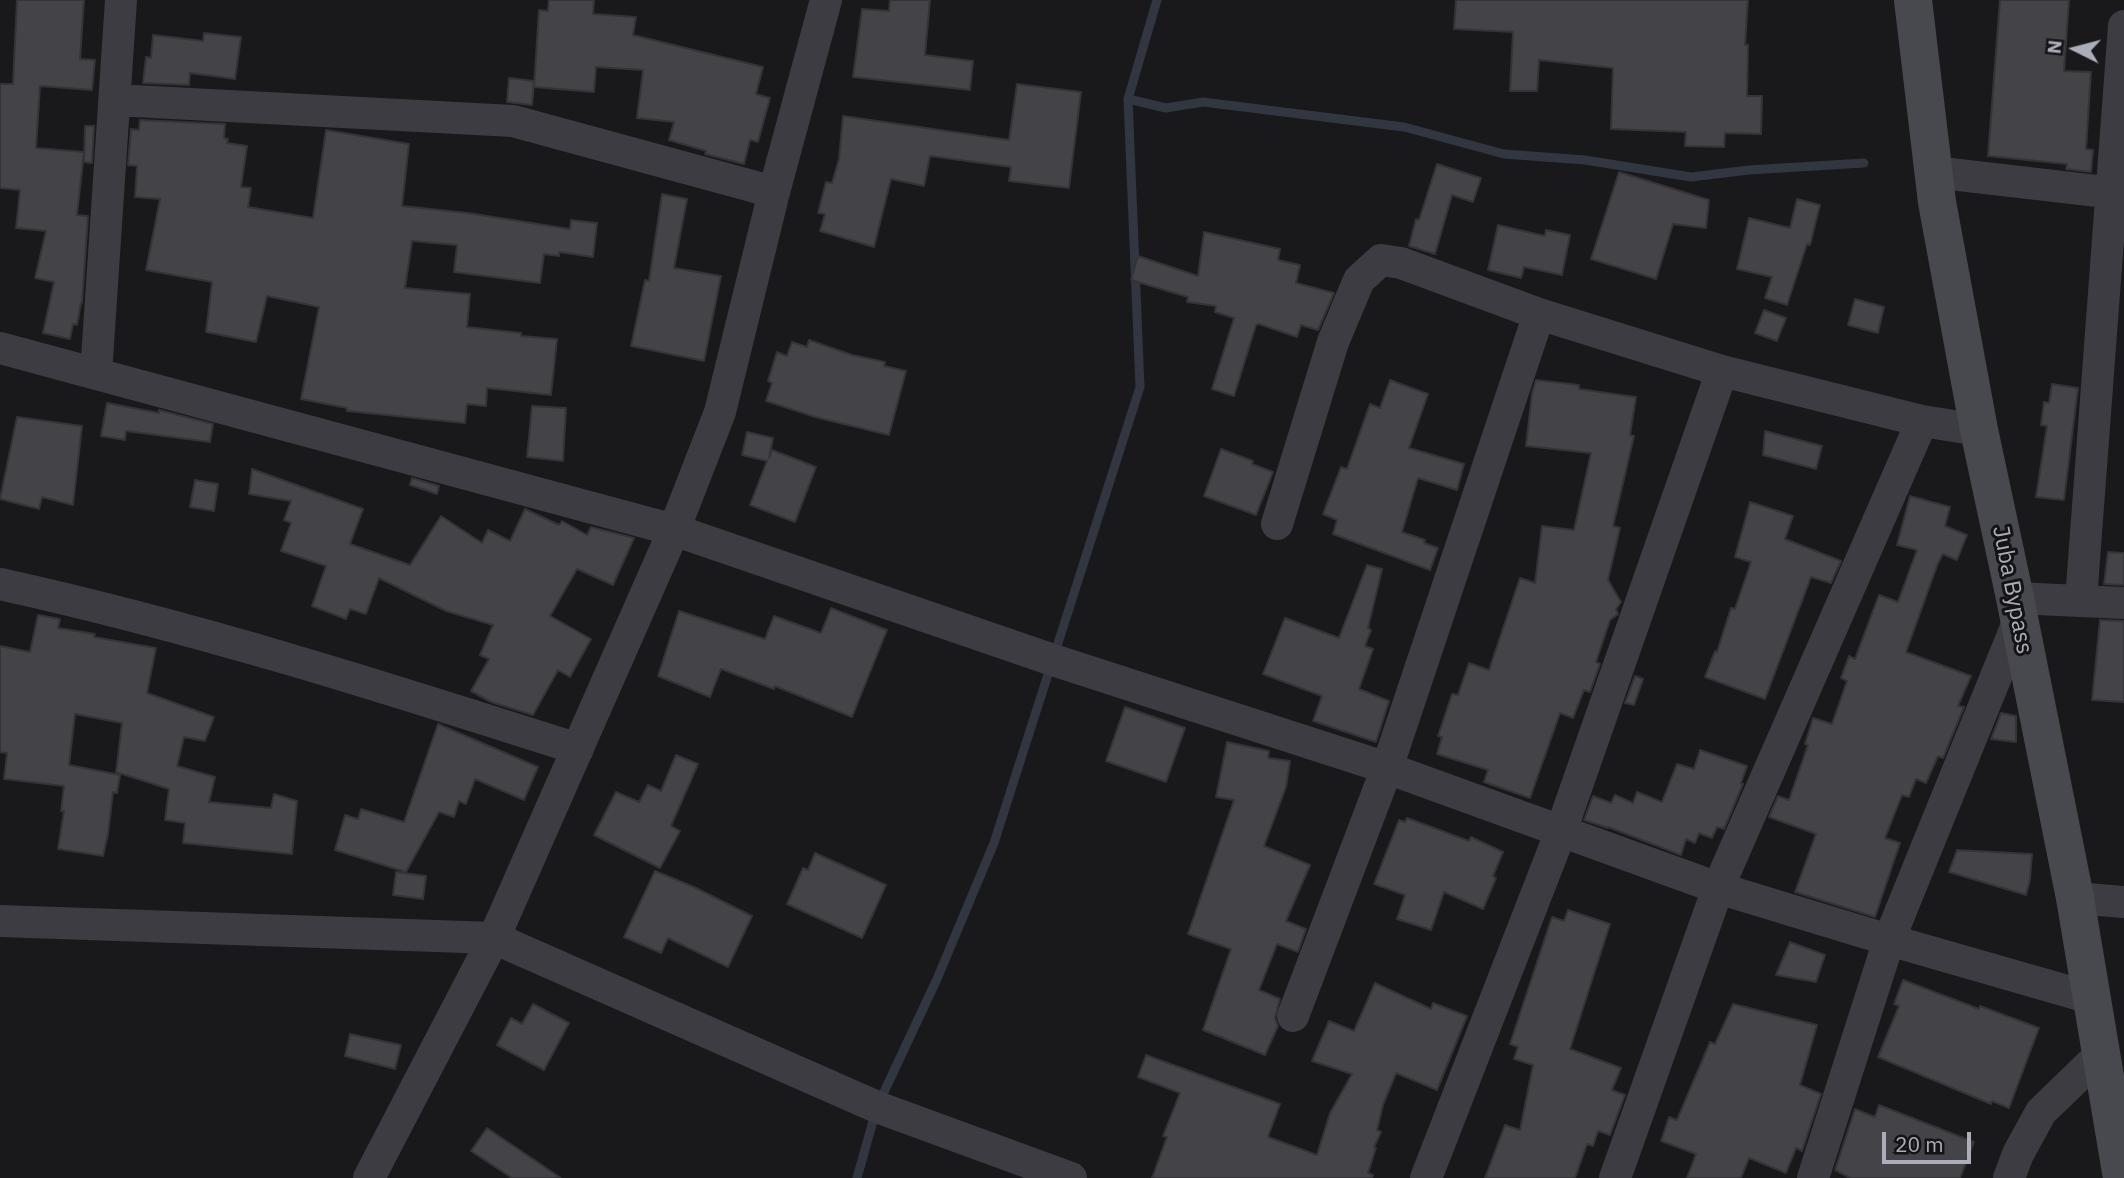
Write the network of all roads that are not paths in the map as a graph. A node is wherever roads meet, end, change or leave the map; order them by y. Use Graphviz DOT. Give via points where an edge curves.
graph roads {
  1 [pos="121,0"];
  2 [pos="826,0"];
  3 [pos="1913,0"];
  4 [pos="2124,26"];
  5 [pos="115,100"];
  6 [pos="1933,172"];
  7 [pos="774,192"];
  8 [pos="2117,194"];
  9 [pos="1539,314"];
  10 [pos="0,335"];
  11 [pos="0,348"];
  12 [pos="1722,371"];
  13 [pos="96,374"];
  14 [pos="1922,421"];
  15 [pos="1979,430"];
  16 [pos="1276,524"];
  17 [pos="674,530"];
  18 [pos="0,584"];
  19 [pos="2081,600"];
  20 [pos="2124,603"];
  21 [pos="2017,609"];
  22 [pos="578,749"];
  23 [pos="1387,768"];
  24 [pos="1561,831"];
  25 [pos="1718,888"];
  26 [pos="2075,898"];
  27 [pos="2124,902"];
  28 [pos="0,921"];
  29 [pos="494,938"];
  30 [pos="1889,940"];
  31 [pos="2091,998"];
  32 [pos="1293,1016"];
  33 [pos="2102,1053"];
  34 [pos="1056,1175"];
  35 [pos="369,1178"];
  36 [pos="1426,1178"];
  37 [pos="1615,1178"];
  38 [pos="1813,1178"];
  39 [pos="2009,1178"];
  40 [pos="2122,1178"];
  1 -- 5 [label="street"];
  2 -- 7 [label="street"];
  3 -- 6 [label="main road, Juba Bypass"];
  4 -- 8 [label="street"];
  5 -- 7 [label="street" via="513,121"];
  5 -- 13 [label="street"];
  6 -- 8 [label="street"];
  6 -- 15 [label="main road, Juba Bypass"];
  7 -- 17 [label="street" via="720,412"];
  8 -- 19 [label="street"];
  9 -- 12 [label="street"];
  9 -- 16 [label="street" via="1401,263 1381,260 1359,280 1333,342"];
  9 -- 23 [label="street"];
  10 -- 17 [label="street" via="448,459"];
  11 -- 13 [label="street"];
  12 -- 14 [label="street"];
  12 -- 24 [label="street"];
  13 -- 17 [label="street"];
  14 -- 15 [label="street"];
  14 -- 25 [label="street"];
  15 -- 21 [label="main road, Juba Bypass"];
  17 -- 22 [label="street"];
  17 -- 23 [label="street"];
  18 -- 22 [label="street" via="335,671"];
  19 -- 20 [label="street"];
  19 -- 21 [label="street"];
  21 -- 26 [label="main road, Juba Bypass"];
  21 -- 30 [label="street"];
  22 -- 29 [label="street"];
  23 -- 24 [label="street"];
  23 -- 32 [label="street"];
  24 -- 25 [label="street"];
  24 -- 36 [label="street"];
  25 -- 30 [label="street"];
  25 -- 37 [label="street"];
  26 -- 27 [label="street"];
  26 -- 31 [label="main road, Juba Bypass"];
  28 -- 29 [label="street"];
  29 -- 34 [label="street" via="877,1107"];
  29 -- 35 [label="street"];
  30 -- 31 [label="street"];
  30 -- 38 [label="street"];
  31 -- 33 [label="main road, Juba Bypass"];
  33 -- 39 [label="street" via="2041,1111"];
  33 -- 40 [label="main road, Juba Bypass"];
}
